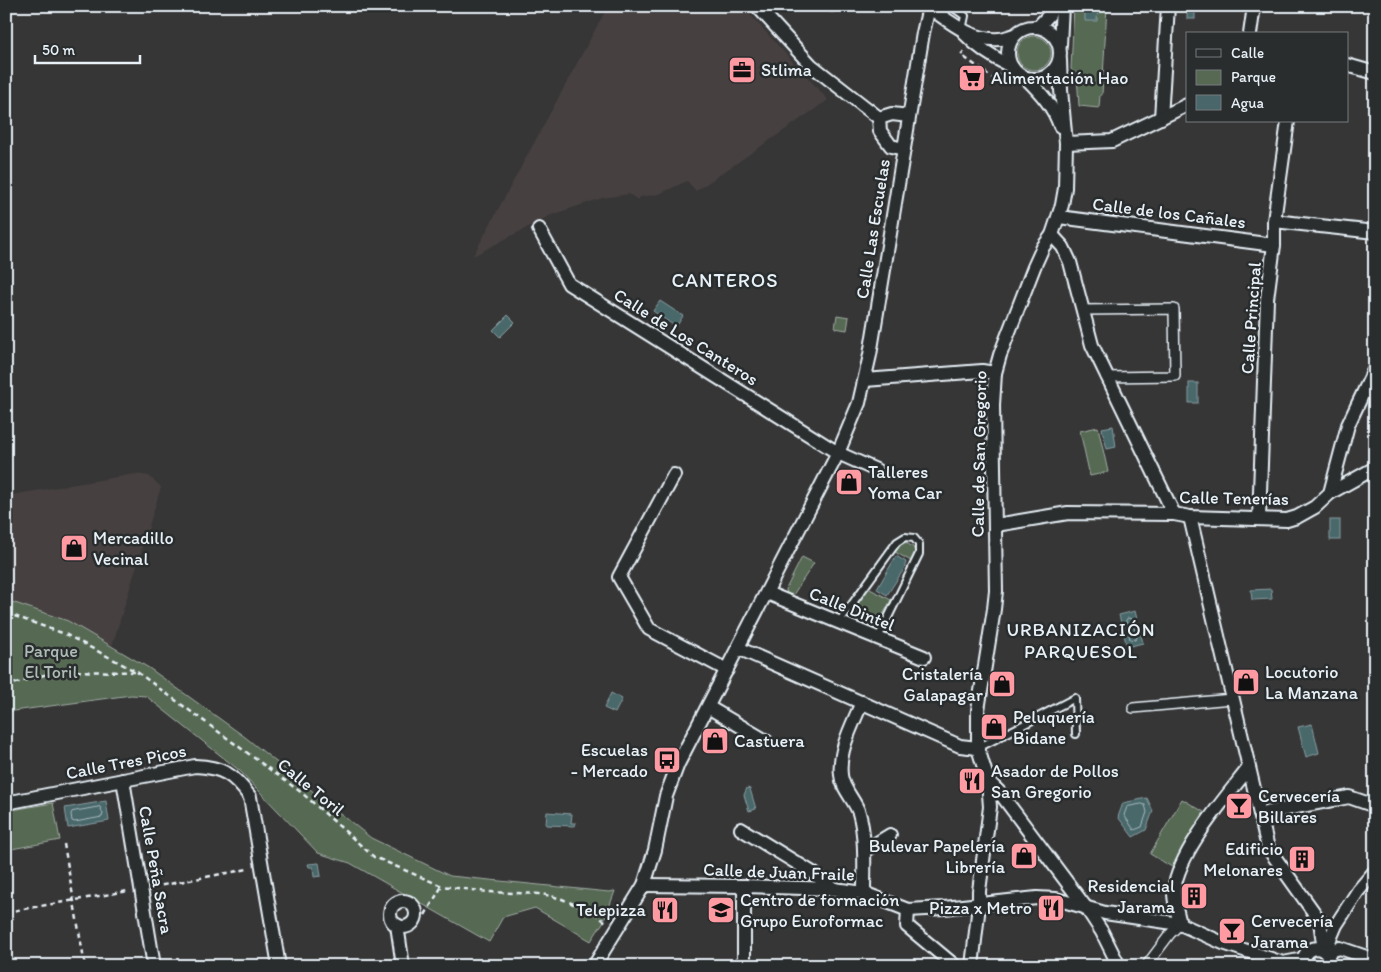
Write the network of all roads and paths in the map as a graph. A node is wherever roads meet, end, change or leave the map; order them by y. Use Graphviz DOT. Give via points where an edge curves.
graph roads {
  1 [pos="757,6"];
  2 [pos="951,6"];
  3 [pos="1053,6"];
  4 [pos="1062,6"];
  5 [pos="1168,6"];
  6 [pos="1254,6"];
  7 [pos="928,7"];
  8 [pos="1038,27"];
  9 [pos="962,30"];
  10 [pos="1250,32"];
  11 [pos="1015,35"];
  12 [pos="1060,45"];
  13 [pos="962,54"];
  14 [pos="1060,60"];
  15 [pos="1348,65"];
  16 [pos="1012,67"];
  17 [pos="982,70"];
  18 [pos="1375,73"];
  19 [pos="1026,78"];
  20 [pos="1186,106"];
  21 [pos="909,116"];
  22 [pos="880,118"];
  23 [pos="1161,118"];
  24 [pos="1288,122"];
  25 [pos="1066,143"];
  26 [pos="904,148"];
  27 [pos="1059,217"];
  28 [pos="1274,220"];
  29 [pos="539,229"];
  30 [pos="1375,232"];
  31 [pos="1052,235"];
  32 [pos="1274,245"];
  33 [pos="1083,310"];
  34 [pos="1375,368"];
  35 [pos="995,373"];
  36 [pos="1106,377"];
  37 [pos="865,380"];
  38 [pos="838,454"];
  39 [pos="1375,468"];
  40 [pos="876,470"];
  41 [pos="674,475"];
  42 [pos="1330,493"];
  43 [pos="1174,514"];
  44 [pos="1190,518"];
  45 [pos="1259,519"];
  46 [pos="996,525"];
  47 [pos="767,593"];
  48 [pos="6,613"];
  49 [pos="839,622"];
  50 [pos="878,638"];
  51 [pos="738,648"];
  52 [pos="924,657"];
  53 [pos="727,670"];
  54 [pos="137,672"];
  55 [pos="6,686"];
  56 [pos="1232,699"];
  57 [pos="862,702"];
  58 [pos="708,707"];
  59 [pos="1133,708"];
  60 [pos="1076,734"];
  61 [pos="766,741"];
  62 [pos="978,748"];
  63 [pos="1248,769"];
  64 [pos="123,780"];
  65 [pos="988,781"];
  66 [pos="6,803"];
  67 [pos="1375,806"];
  68 [pos="1260,814"];
  69 [pos="741,829"];
  70 [pos="890,835"];
  71 [pos="64,844"];
  72 [pos="864,851"];
  73 [pos="1375,871"];
  74 [pos="644,885"];
  75 [pos="442,886"];
  76 [pos="744,886"];
  77 [pos="834,889"];
  78 [pos="864,893"];
  79 [pos="979,905"];
  80 [pos="1087,909"];
  81 [pos="908,910"];
  82 [pos="425,915"];
  83 [pos="1180,924"];
  84 [pos="397,925"];
  85 [pos="616,930"];
  86 [pos="1325,951"];
  87 [pos="1375,960"];
  88 [pos="1263,961"];
  89 [pos="1305,962"];
  90 [pos="597,965"];
  91 [pos="86,966"];
  92 [pos="154,966"];
  93 [pos="279,966"];
  94 [pos="403,966"];
  95 [pos="744,966"];
  96 [pos="955,966"];
  97 [pos="972,966"];
  98 [pos="1119,966"];
  99 [pos="1146,966"];
  100 [pos="1328,966"];
  1 -- 22 [label="street" via="811,66"];
  2 -- 9 [label="lane" via="965,16"];
  3 -- 8 [label="street"];
  4 -- 12 [label="street"];
  5 -- 23 [label="street"];
  6 -- 10 [label="street"];
  7 -- 9 [label="street"];
  7 -- 21 [label="street, Calle Las Escuelas"];
  8 -- 11 [label="street" via="1030,27"];
  8 -- 12 [label="street" via="1048,30"];
  9 -- 11 [label="street" via="976,36 999,39"];
  9 -- 16 [label="street" via="990,56"];
  11 -- 16 [label="street" via="1008,51"];
  12 -- 14 [label="street"];
  13 -- 17 [label="path"];
  14 -- 19 [label="street" via="1050,74 1042,78"];
  14 -- 25 [label="street, Calle de San Gregorio"];
  15 -- 18 [label="street"];
  16 -- 19 [label="street"];
  19 -- 25 [label="street, Calle de San Gregorio" via="1051,106"];
  20 -- 23 [label="street"];
  21 -- 22 [label="street" via="892,114"];
  21 -- 26 [label="street, Calle Las Escuelas"];
  22 -- 26 [label="street" via="880,131 892,146"];
  23 -- 25 [label="street" via="1112,141"];
  24 -- 28 [label="street, Calle Principal"];
  25 -- 27 [label="street, Calle de San Gregorio" via="1065,188"];
  26 -- 37 [label="street, Calle Las Escuelas"];
  27 -- 31 [label="street, Calle de San Gregorio"];
  27 -- 32 [label="street, Calle de los Cañales"];
  28 -- 30 [label="street"];
  28 -- 32 [label="street, Calle Principal"];
  29 -- 38 [label="street, Calle de Los Canteros" via="568,284"];
  31 -- 33 [label="street" via="1067,254"];
  31 -- 35 [label="street, Calle de San Gregorio" via="1043,247"];
  32 -- 45 [label="street, Calle Principal" via="1266,300"];
  33 -- 36 [label="street" via="1092,345"];
  33 -- 36 [label="street" via="1174,309 1176,376"];
  34 -- 42 [label="street" via="1348,425"];
  35 -- 37 [label="street" via="982,371"];
  35 -- 46 [label="street, Calle de San Gregorio"];
  36 -- 43 [label="street"];
  37 -- 38 [label="street, Calle Las Escuelas"];
  38 -- 40 [label="street"];
  38 -- 47 [label="street, Calle Las Escuelas"];
  39 -- 42 [label="street, Calle Tenerías"];
  41 -- 53 [label="street" via="619,576 649,629"];
  42 -- 45 [label="street, Calle Tenerías" via="1297,517"];
  43 -- 44 [label="street, Calle Tenerías"];
  43 -- 46 [label="street, Calle Tenerías" via="1068,513"];
  44 -- 45 [label="street, Calle Tenerías"];
  44 -- 56 [label="street"];
  46 -- 62 [label="street, Calle de San Gregorio" via="994,609 978,710"];
  47 -- 49 [label="street, Calle Dintel"];
  47 -- 51 [label="street, Calle Las Escuelas"];
  48 -- 54 [label="path, Calle Toril" via="65,634"];
  49 -- 50 [label="street, Calle Dintel"];
  49 -- 50 [label="lane" via="896,542 906,537 914,538 919,544 919,554"];
  50 -- 52 [label="street, Calle Dintel"];
  51 -- 53 [label="street, Calle Las Escuelas"];
  51 -- 57 [label="street"];
  53 -- 58 [label="street, Calle Las Escuelas"];
  54 -- 55 [label="path" via="58,671"];
  54 -- 75 [label="path, Calle Toril" via="302,793 374,856"];
  56 -- 59 [label="street"];
  56 -- 63 [label="street"];
  57 -- 62 [label="street" via="960,746"];
  57 -- 72 [label="street" via="843,752 841,776 859,812"];
  58 -- 61 [label="street"];
  58 -- 74 [label="street, Calle Las Escuelas" via="671,782"];
  60 -- 62 [label="lane" via="1074,698"];
  62 -- 65 [label="street, Calle de San Gregorio"];
  63 -- 68 [label="street"];
  63 -- 83 [label="street" via="1191,847 1179,870 1174,892"];
  64 -- 66 [label="street, Calle Tres Picos"];
  64 -- 92 [label="street, Calle Peña Sacra"];
  64 -- 93 [label="street, Calle Tres Picos" via="210,766 239,781 250,797"];
  65 -- 79 [label="street, Calle de San Gregorio" via="990,807"];
  65 -- 80 [label="street, Calle de San Gregorio"];
  67 -- 68 [label="street" via="1349,797 1329,804"];
  68 -- 86 [label="street" via="1268,848 1320,921"];
  69 -- 77 [label="street" via="814,873"];
  70 -- 72 [label="street"];
  71 -- 91 [label="path"];
  72 -- 78 [label="street"];
  73 -- 86 [label="street" via="1336,925"];
  74 -- 76 [label="street, Calle de Juan Fraile"];
  74 -- 85 [label="street, Calle Las Escuelas"];
  75 -- 82 [label="path"];
  75 -- 85 [label="path, Calle Toril" via="542,894 562,899 594,913"];
  76 -- 77 [label="street, Calle de Juan Fraile"];
  76 -- 95 [label="street"];
  77 -- 78 [label="street, Calle de Juan Fraile"];
  78 -- 81 [label="street, Calle de Juan Fraile"];
  79 -- 80 [label="street, Calle de Juan Fraile" via="1037,898 1056,899"];
  79 -- 81 [label="street, Calle de Juan Fraile"];
  79 -- 97 [label="street, Calle de San Gregorio"];
  80 -- 83 [label="street, Calle de Juan Fraile"];
  80 -- 98 [label="street, Calle de San Gregorio"];
  81 -- 96 [label="street" via="907,926"];
  83 -- 88 [label="street, Calle de Juan Fraile"];
  83 -- 99 [label="street"];
  84 -- 94 [label="street"];
  85 -- 90 [label="street, Calle Las Escuelas"];
  86 -- 87 [label="street" via="1340,948"];
  86 -- 89 [label="street, Calle de Juan Fraile" via="1312,949 1305,955"];
  86 -- 100 [label="street"];
  88 -- 89 [label="street, Calle de Juan Fraile"];
}
